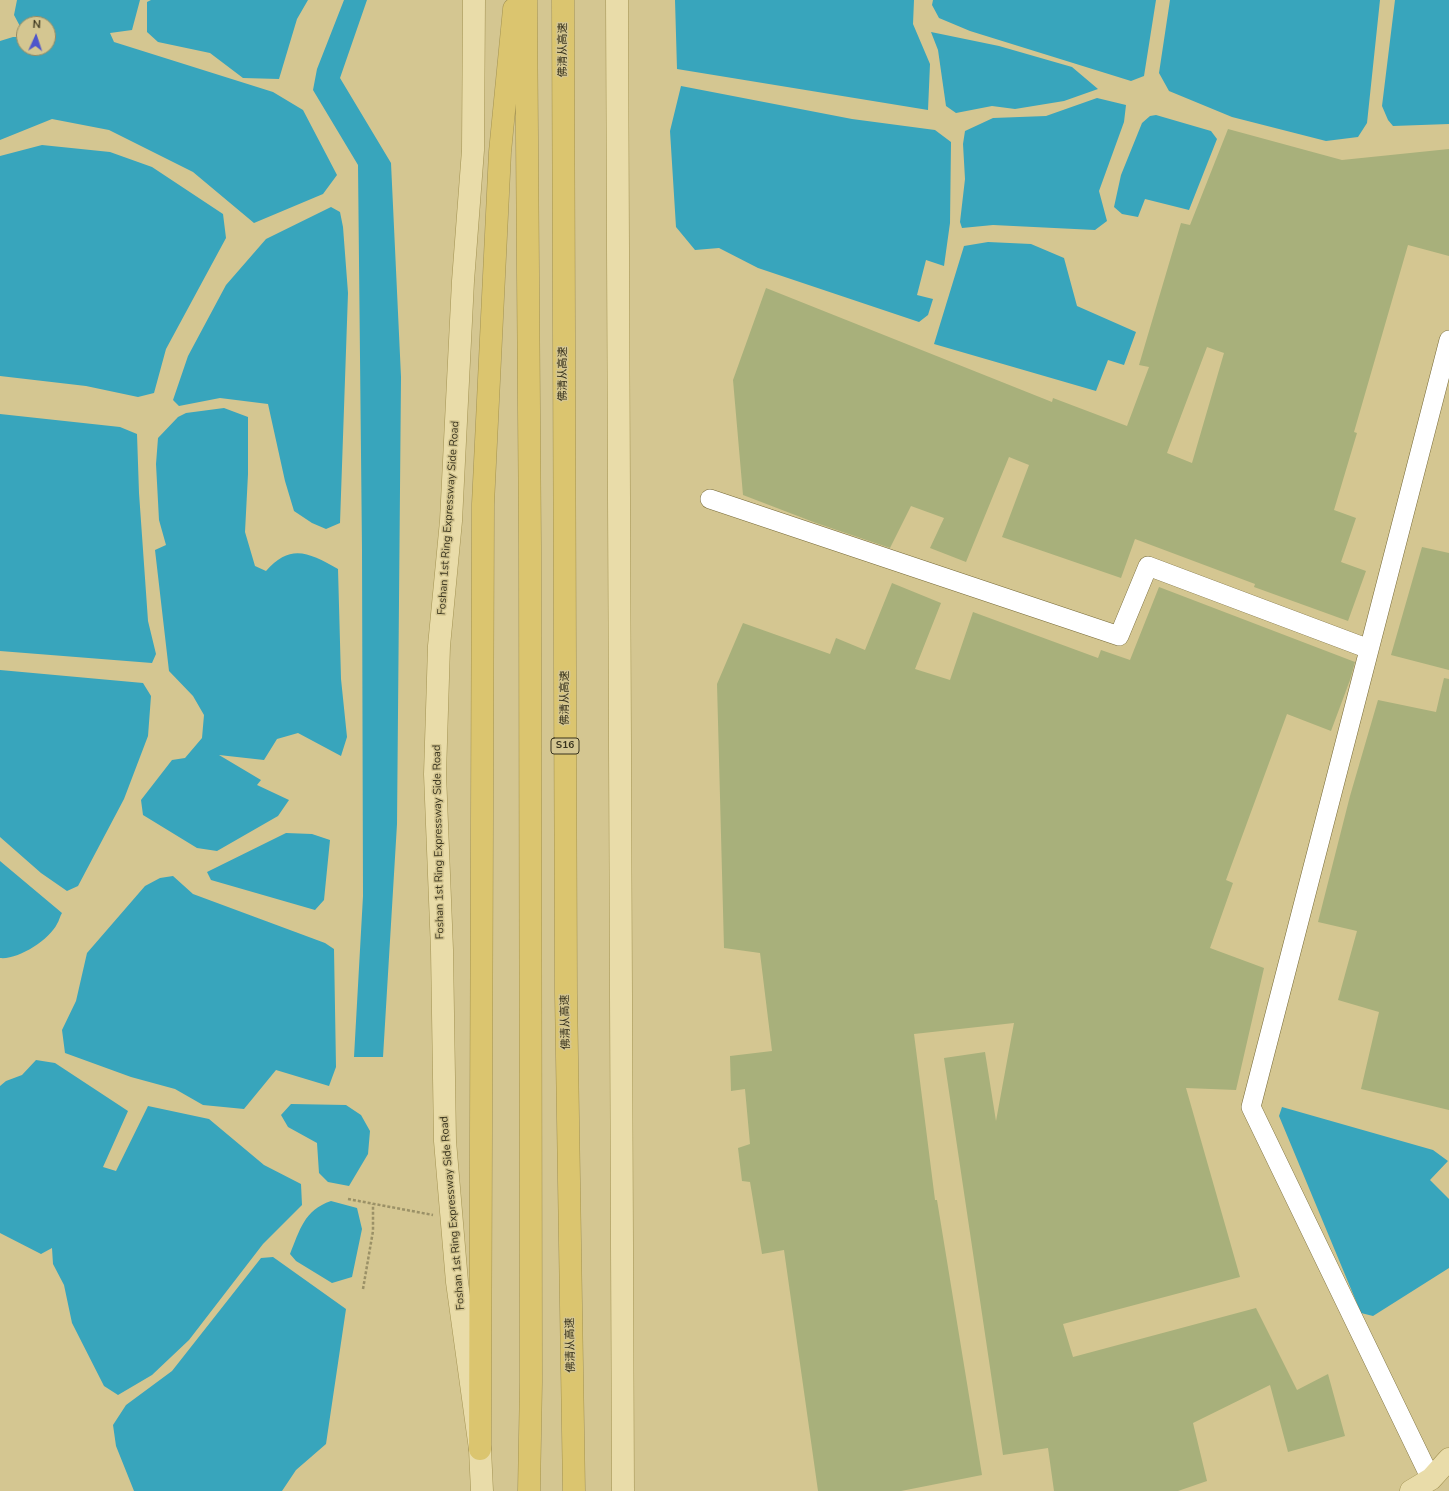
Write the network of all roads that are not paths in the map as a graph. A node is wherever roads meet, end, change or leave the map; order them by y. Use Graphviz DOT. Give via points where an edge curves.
graph roads {
  1 [pos="474,0"];
  2 [pos="515,0"];
  3 [pos="526,0"];
  4 [pos="563,0"];
  5 [pos="617,0"];
  6 [pos="1449,340"];
  7 [pos="710,499"];
  8 [pos="1369,649"];
  9 [pos="480,1449"];
  10 [pos="1449,1459"];
  11 [pos="1431,1479"];
  12 [pos="482,1491"];
  13 [pos="529,1491"];
  14 [pos="574,1491"];
  15 [pos="623,1491"];
  16 [pos="1411,1491"];
  1 -- 9 [label="main road, Foshan 1st Ring Expressway Side Road" via="473,150 463,281 451,521 439,646 435,774 442,950 445,1141 457,1282"];
  2 -- 9 [label="highway" via="500,152 483,504"];
  3 -- 13 [label="highway" via="530,577"];
  4 -- 14 [label="highway, 佛清从高速 / S16" via="566,1002"];
  5 -- 15 [label="main road"];
  6 -- 8 [label="lane"];
  7 -- 8 [label="lane" via="1119,636 1148,566"];
  8 -- 11 [label="lane" via="1251,1107"];
  9 -- 12 [label="main road, Foshan 1st Ring Expressway Side Road"];
  10 -- 11 [label="main road"];
  11 -- 16 [label="main road"];
}
